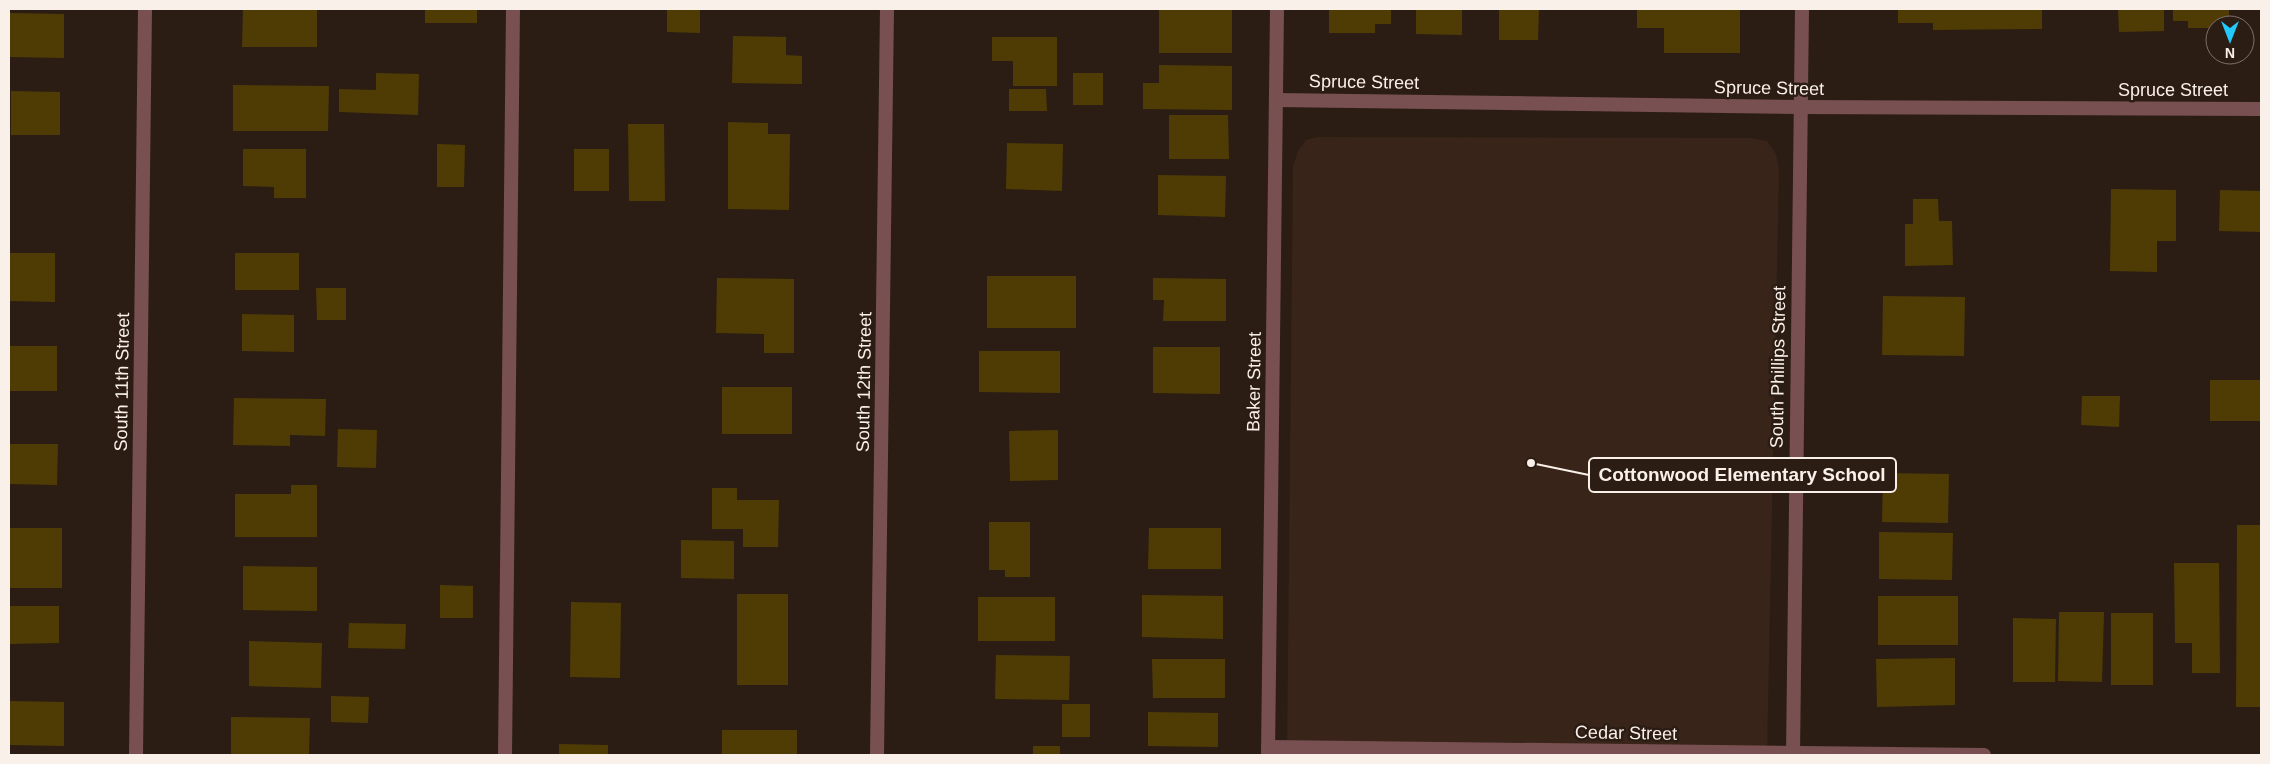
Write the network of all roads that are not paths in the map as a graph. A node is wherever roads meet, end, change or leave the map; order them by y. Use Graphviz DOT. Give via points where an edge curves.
graph roads {
  1 [pos="145,9"];
  2 [pos="513,9"];
  3 [pos="888,9"];
  4 [pos="1277,9"];
  5 [pos="1802,9"];
  6 [pos="1276,100"];
  7 [pos="1800,108"];
  8 [pos="2261,109"];
  9 [pos="1268,751"];
  10 [pos="1793,754"];
  11 [pos="136,755"];
  12 [pos="505,755"];
  13 [pos="877,755"];
  14 [pos="1984,755"];
  1 -- 11 [label="street, South 11th Street"];
  2 -- 12 [label="street"];
  3 -- 13 [label="street, South 12th Street"];
  4 -- 6 [label="street, Baker Street"];
  5 -- 7 [label="street, South Phillips Street"];
  6 -- 7 [label="street, Spruce Street"];
  6 -- 9 [label="street, Baker Street"];
  7 -- 8 [label="street, Spruce Street"];
  7 -- 10 [label="street, South Phillips Street"];
  9 -- 10 [label="street, Cedar Street"];
  10 -- 14 [label="street, Cedar Street"];
}
